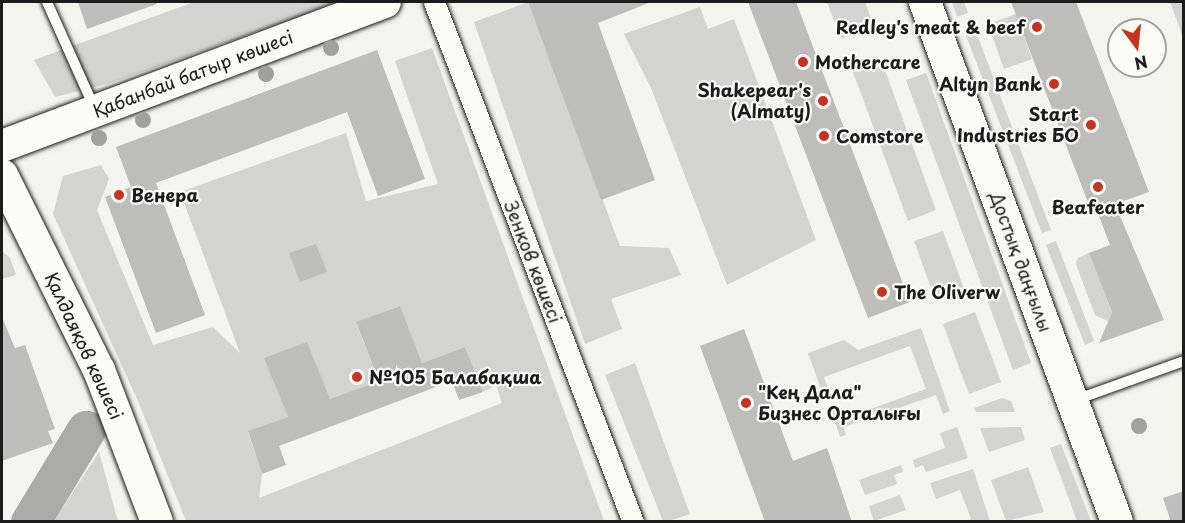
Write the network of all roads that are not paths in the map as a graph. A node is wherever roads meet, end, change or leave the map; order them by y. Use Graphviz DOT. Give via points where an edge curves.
graph roads {
  1 [pos="47,2"];
  2 [pos="386,2"];
  3 [pos="435,2"];
  4 [pos="925,2"];
  5 [pos="95,110"];
  6 [pos="2,146"];
  7 [pos="2,175"];
  8 [pos="1184,361"];
  9 [pos="1072,401"];
  10 [pos="157,522"];
  11 [pos="633,522"];
  12 [pos="1117,522"];
  1 -- 5 [label="lane"];
  2 -- 5 [label="street, Қабанбай батыр көшесі"];
  3 -- 11 [label="street, Зенков көшесі"];
  4 -- 9 [label="street, Достық даңғылы"];
  5 -- 6 [label="street, Қабанбай батыр көшесі"];
  7 -- 10 [label="street, Қалдаяқов көшесі" via="99,370"];
  8 -- 9 [label="lane"];
  9 -- 12 [label="street, Достық даңғылы"];
}
